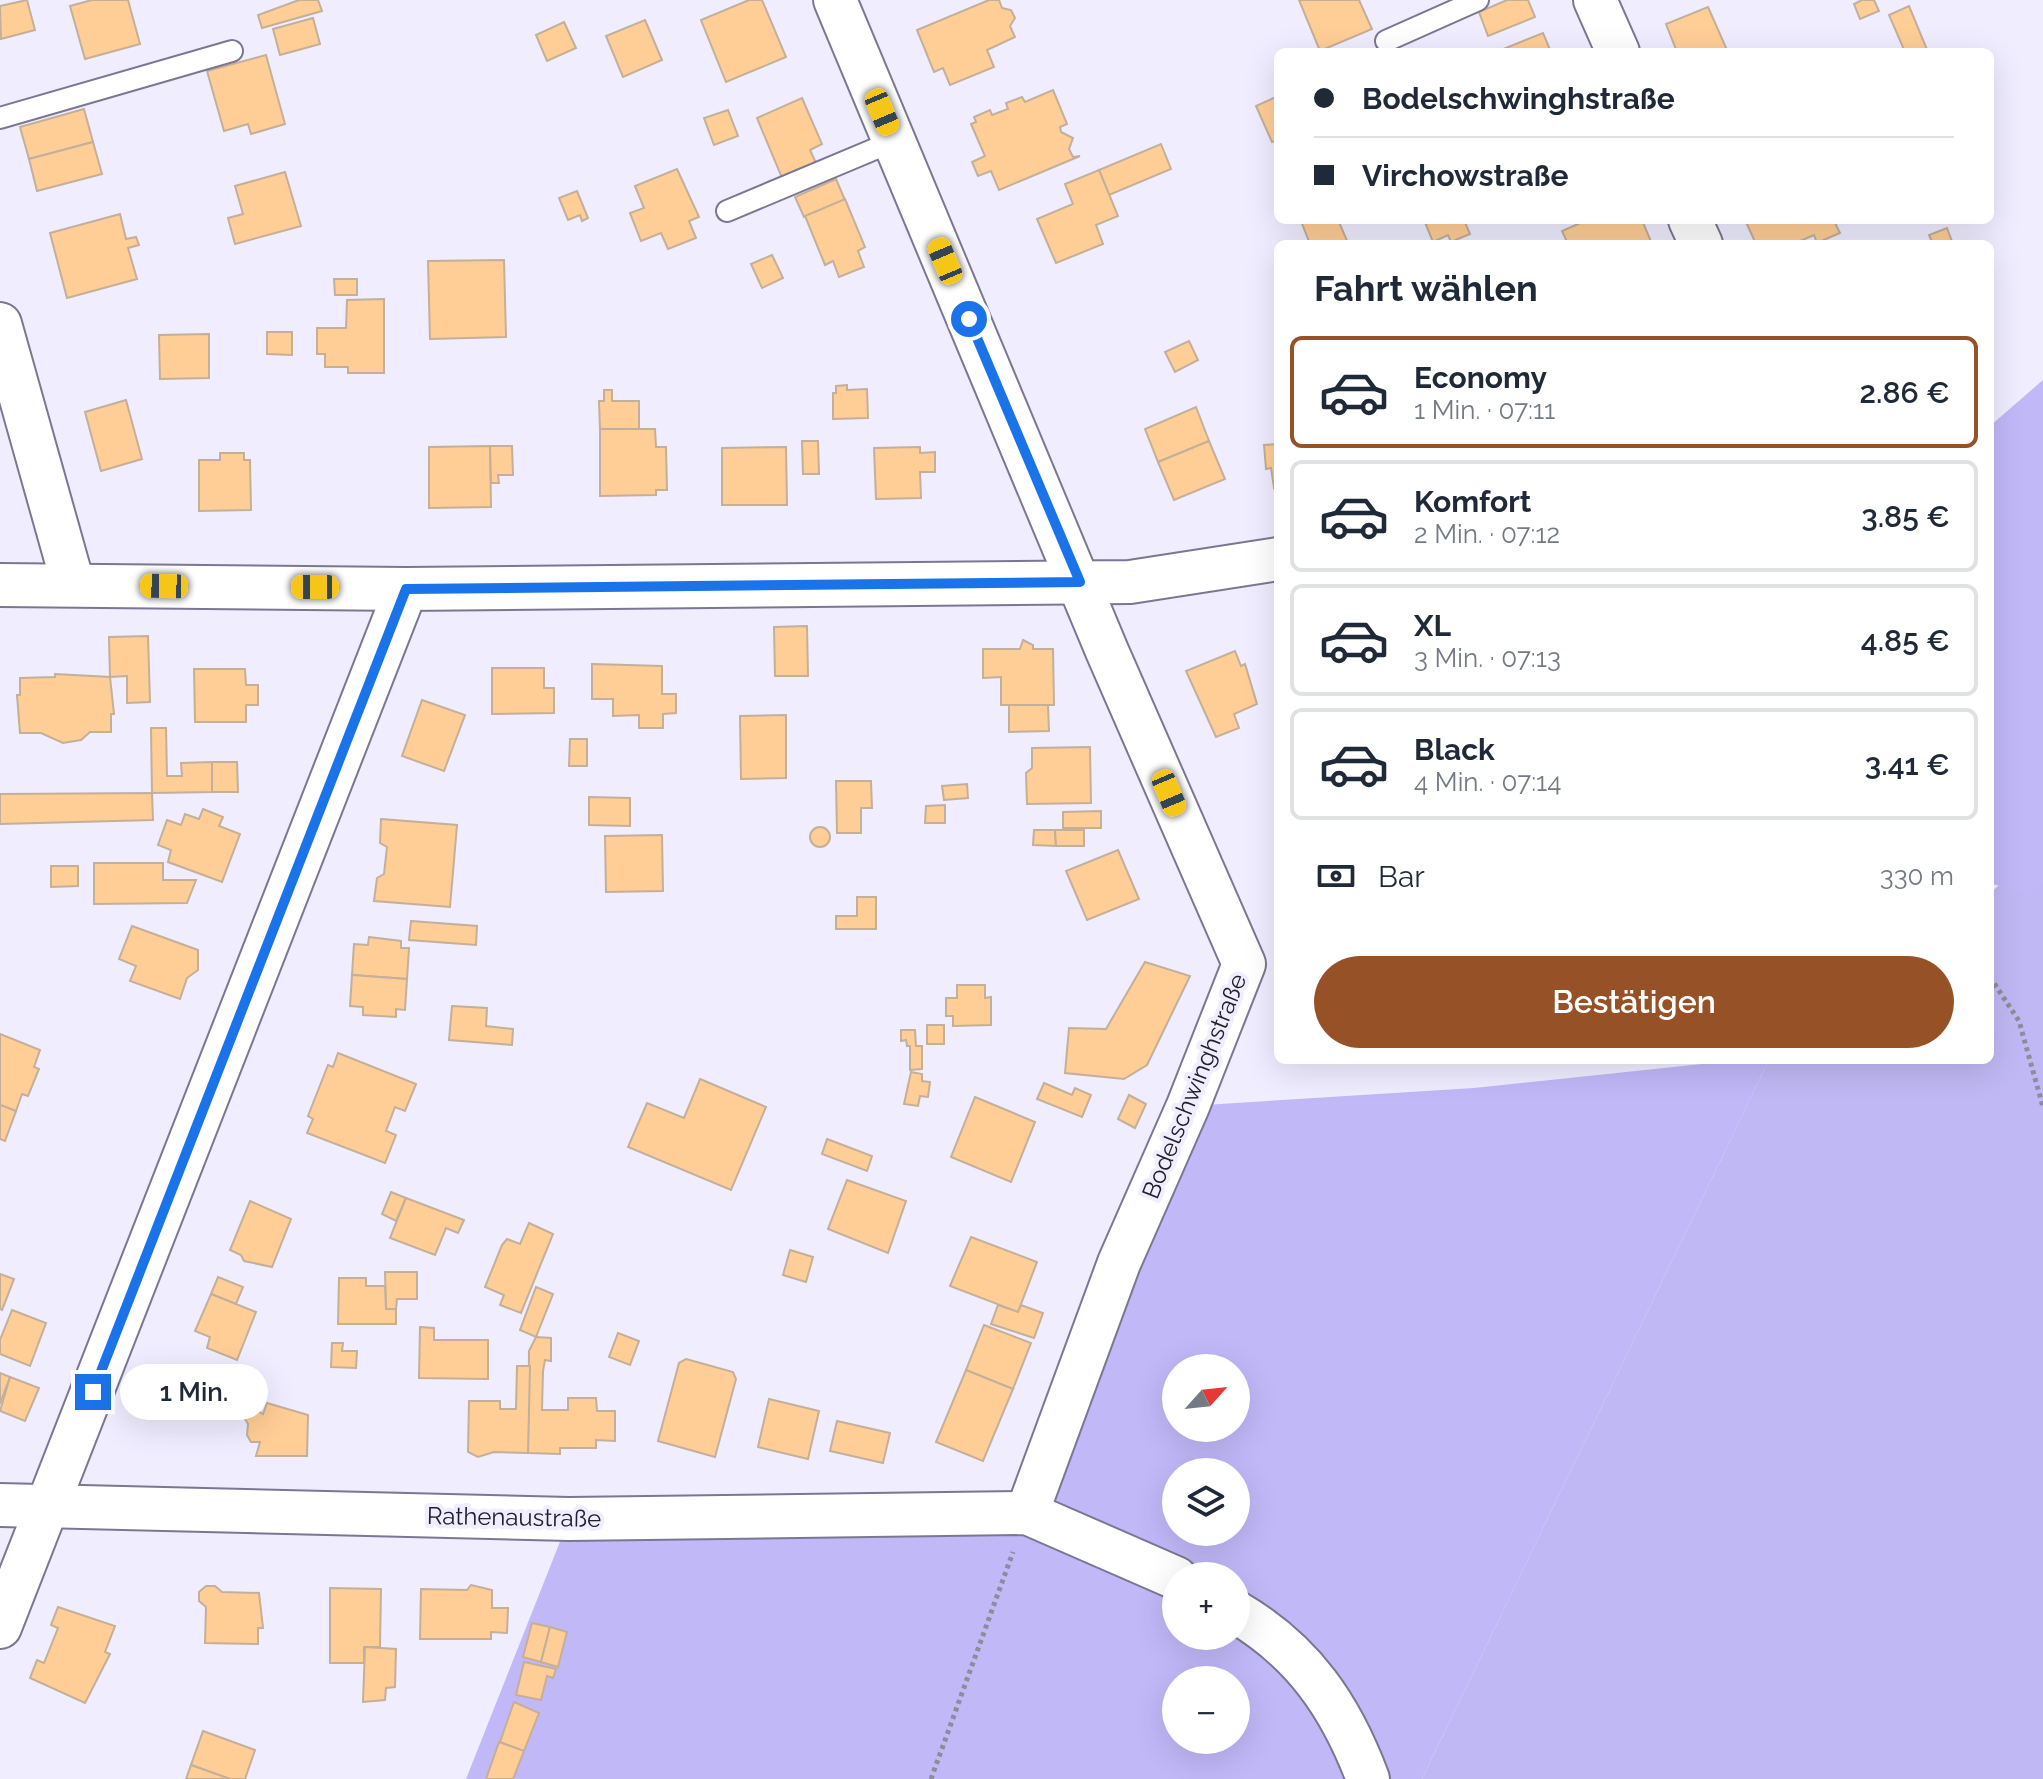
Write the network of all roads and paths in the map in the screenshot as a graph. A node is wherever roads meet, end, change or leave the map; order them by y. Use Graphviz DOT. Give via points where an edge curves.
graph roads {
  1 [pos="835,0"];
  2 [pos="1478,0"];
  3 [pos="1595,0"];
  4 [pos="1386,41"];
  5 [pos="1616,48"];
  6 [pos="232,51"];
  7 [pos="0,118"];
  8 [pos="894,141"];
  9 [pos="727,211"];
  10 [pos="0,324"];
  11 [pos="1274,560"];
  12 [pos="1080,582"];
  13 [pos="73,584"];
  14 [pos="0,585"];
  15 [pos="406,589"];
  16 [pos="1994,983"];
  17 [pos="2043,1107"];
  18 [pos="0,1505"];
  19 [pos="48,1506"];
  20 [pos="1027,1513"];
  21 [pos="1162,1572"];
  22 [pos="1250,1624"];
  23 [pos="0,1627"];
  24 [pos="931,1779"];
  25 [pos="1368,1779"];
  1 -- 8 [label="street, Bodelschwinghstraße"];
  2 -- 4 [label="lane"];
  3 -- 5 [label="street"];
  6 -- 7 [label="lane"];
  8 -- 9 [label="lane"];
  8 -- 12 [label="street, Bodelschwinghstraße"];
  10 -- 13 [label="street"];
  11 -- 12 [label="street" via="1130,582"];
  12 -- 15 [label="street"];
  12 -- 20 [label="street, Bodelschwinghstraße" via="1244,964 1119,1263"];
  13 -- 14 [label="street"];
  13 -- 15 [label="street"];
  15 -- 19 [label="street"];
  16 -- 17 [label="path" via="2019,1021"];
  18 -- 19 [label="street, Rathenaustraße"];
  19 -- 20 [label="street, Rathenaustraße" via="569,1519"];
  19 -- 23 [label="street"];
  20 -- 21 [label="street"];
  20 -- 24 [label="path"];
  22 -- 25 [label="street" via="1317,1679 1353,1740"];
}
